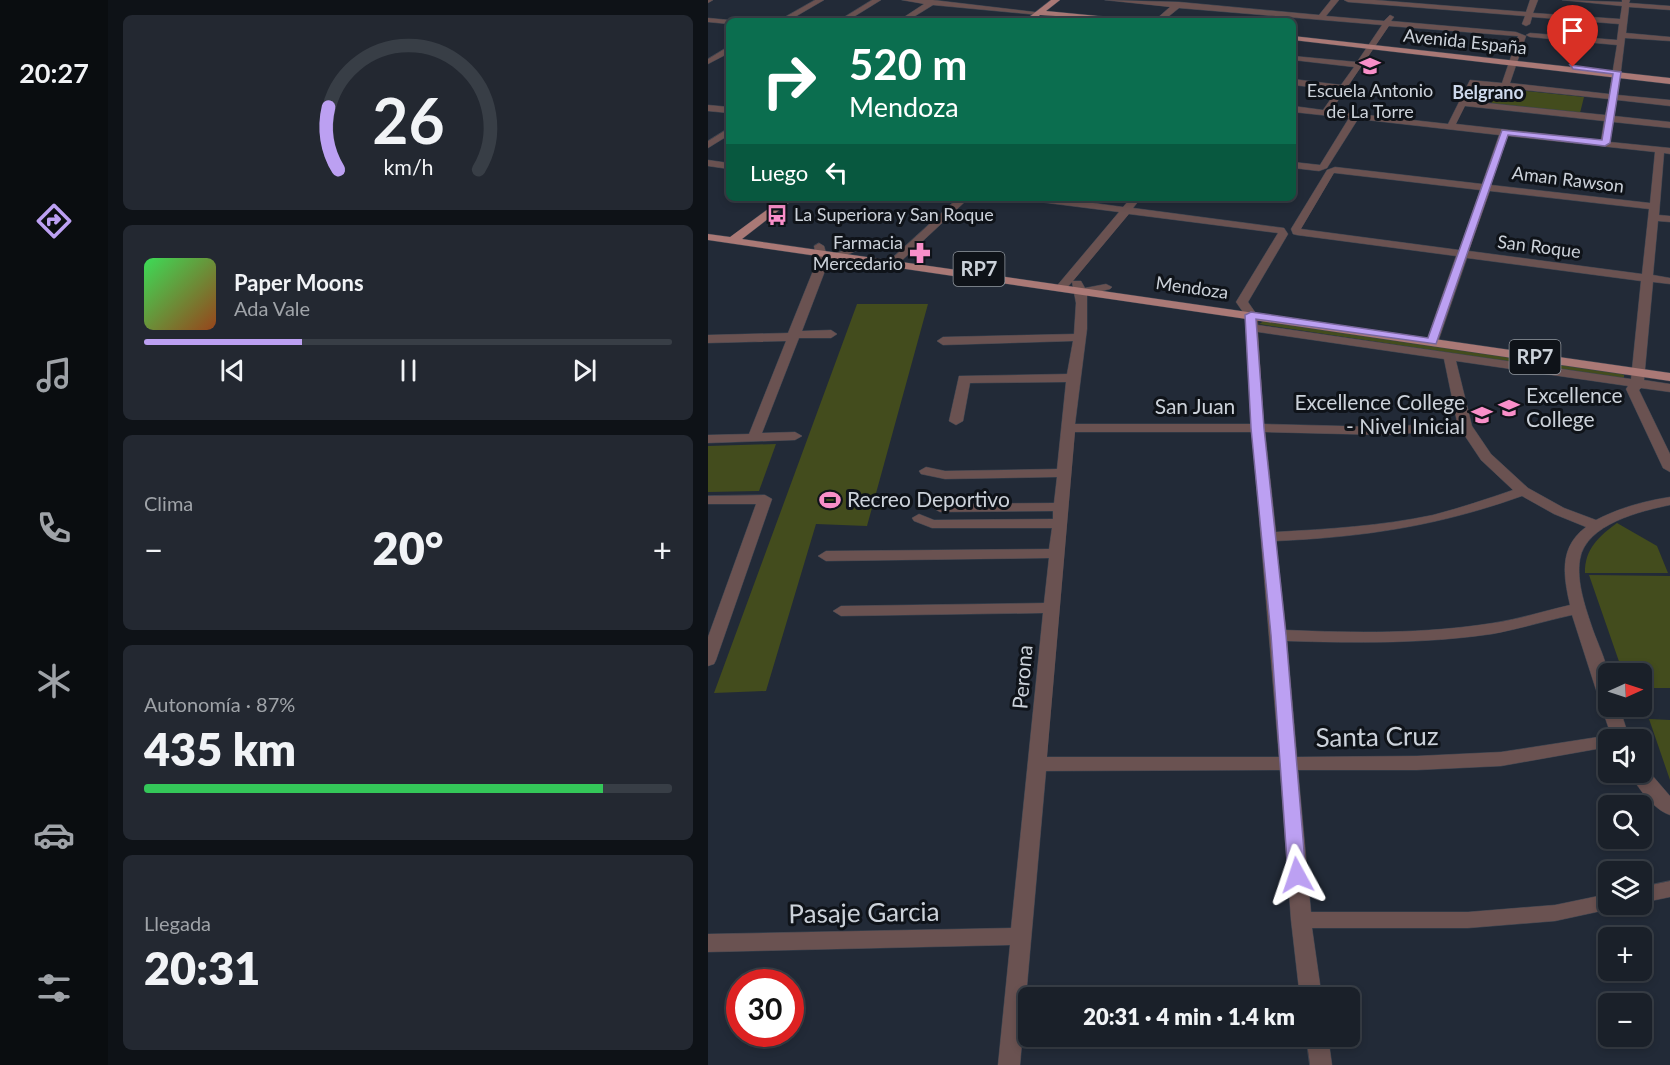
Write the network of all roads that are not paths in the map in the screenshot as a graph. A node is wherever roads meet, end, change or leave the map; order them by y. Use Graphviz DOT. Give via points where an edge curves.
graph roads {
  1 [pos="820,0"];
  2 [pos="877,0"];
  3 [pos="906,0"];
  4 [pos="1056,0"];
  5 [pos="1109,0"];
  6 [pos="1183,0"];
  7 [pos="1335,0"];
  8 [pos="1348,0"];
  9 [pos="1534,0"];
  10 [pos="1566,0"];
  11 [pos="933,1"];
  12 [pos="1626,2"];
  13 [pos="1397,4"];
  14 [pos="1176,6"];
  15 [pos="1670,8"];
  16 [pos="1270,10"];
  17 [pos="1039,13"];
  18 [pos="1529,14"];
  19 [pos="787,18"];
  20 [pos="847,18"];
  21 [pos="907,18"];
  22 [pos="1032,18"];
  23 [pos="1095,18"];
  24 [pos="1162,18"];
  25 [pos="1263,18"];
  26 [pos="1321,18"];
  27 [pos="708,20"];
  28 [pos="726,22"];
  29 [pos="1623,22"];
  30 [pos="1386,23"];
  31 [pos="1523,34"];
  32 [pos="1296,37"];
  33 [pos="1621,39"];
  34 [pos="1670,39"];
  35 [pos="1373,46"];
  36 [pos="726,52"];
  37 [pos="1296,58"];
  38 [pos="708,62"];
  39 [pos="1514,62"];
  40 [pos="726,64"];
  41 [pos="1360,65"];
  42 [pos="1617,73"];
  43 [pos="1670,79"];
  44 [pos="1296,82"];
  45 [pos="1505,86"];
  46 [pos="1343,88"];
  47 [pos="1614,97"];
  48 [pos="1462,103"];
  49 [pos="1670,103"];
  50 [pos="708,108"];
  51 [pos="1296,109"];
  52 [pos="726,110"];
  53 [pos="1326,112"];
  54 [pos="1359,116"];
  55 [pos="1610,119"];
  56 [pos="1670,125"];
  57 [pos="1450,126"];
  58 [pos="1505,132"];
  59 [pos="726,133"];
  60 [pos="1605,143"];
  61 [pos="708,145"];
  62 [pos="1665,151"];
  63 [pos="708,164"];
  64 [pos="1296,165"];
  65 [pos="726,166"];
  66 [pos="1327,169"];
  67 [pos="1486,187"];
  68 [pos="786,201"];
  69 [pos="961,201"];
  70 [pos="1056,201"];
  71 [pos="1134,201"];
  72 [pos="1126,210"];
  73 [pos="1654,212"];
  74 [pos="1670,219"];
  75 [pos="708,230"];
  76 [pos="1289,231"];
  77 [pos="708,237"];
  78 [pos="736,238"];
  79 [pos="851,250"];
  80 [pos="821,253"];
  81 [pos="1462,254"];
  82 [pos="837,255"];
  83 [pos="896,261"];
  84 [pos="1647,278"];
  85 [pos="1670,281"];
  86 [pos="1073,286"];
  87 [pos="1106,287"];
  88 [pos="1249,317"];
  89 [pos="831,334"];
  90 [pos="793,336"];
  91 [pos="1079,337"];
  92 [pos="1433,338"];
  93 [pos="708,339"];
  94 [pos="943,341"];
  95 [pos="1449,356"];
  96 [pos="1670,369"];
  97 [pos="1638,374"];
  98 [pos="1670,377"];
  99 [pos="1073,378"];
  100 [pos="1670,388"];
  101 [pos="956,421"];
  102 [pos="1465,426"];
  103 [pos="1068,428"];
  104 [pos="1258,428"];
  105 [pos="795,436"];
  106 [pos="754,437"];
  107 [pos="708,439"];
  108 [pos="1670,449"];
  109 [pos="1670,468"];
  110 [pos="926,471"];
  111 [pos="1064,473"];
  112 [pos="1524,491"];
  113 [pos="708,500"];
  114 [pos="1670,501"];
  115 [pos="940,508"];
  116 [pos="1060,515"];
  117 [pos="919,518"];
  118 [pos="1598,526"];
  119 [pos="1268,537"];
  120 [pos="1057,553"];
  121 [pos="826,556"];
  122 [pos="1052,608"];
  123 [pos="1579,608"];
  124 [pos="841,611"];
  125 [pos="1278,635"];
  126 [pos="711,640"];
  127 [pos="708,660"];
  128 [pos="1598,668"];
  129 [pos="1598,743"];
  130 [pos="1288,763"];
  131 [pos="1037,764"];
  132 [pos="1646,783"];
  133 [pos="1670,808"];
  134 [pos="1670,889"];
  135 [pos="1652,893"];
  136 [pos="1598,904"];
  137 [pos="1300,920"];
  138 [pos="1021,936"];
  139 [pos="708,944"];
  140 [pos="1309,987"];
  141 [pos="1319,1047"];
  142 [pos="1009,1065"];
  143 [pos="1321,1065"];
  1 -- 19 [label="street"];
  2 -- 20 [label="street"];
  3 -- 11 [label="street"];
  4 -- 17 [label="main road"];
  5 -- 14 [label="street"];
  6 -- 14 [label="street"];
  7 -- 26 [label="street"];
  8 -- 13 [label="street"];
  9 -- 18 [label="street"];
  10 -- 12 [label="street"];
  11 -- 17 [label="street"];
  11 -- 21 [label="street"];
  12 -- 15 [label="street"];
  12 -- 29 [label="street"];
  13 -- 18 [label="street"];
  13 -- 30 [label="street"];
  14 -- 16 [label="street"];
  14 -- 24 [label="street"];
  16 -- 25 [label="street"];
  16 -- 26 [label="street"];
  17 -- 22 [label="main road"];
  17 -- 23 [label="main road"];
  18 -- 29 [label="street"];
  18 -- 31 [label="street"];
  26 -- 30 [label="street"];
  27 -- 28 [label="street"];
  29 -- 33 [label="street"];
  30 -- 31 [label="street"];
  30 -- 35 [label="street"];
  31 -- 33 [label="street"];
  31 -- 39 [label="street"];
  32 -- 35 [label="main road, Avenida España"];
  33 -- 34 [label="street"];
  33 -- 42 [label="street"];
  35 -- 39 [label="main road, Avenida España"];
  35 -- 41 [label="street"];
  36 -- 38 [label="street"];
  37 -- 41 [label="street"];
  38 -- 40 [label="street"];
  39 -- 42 [label="main road, Avenida España"];
  39 -- 45 [label="street"];
  41 -- 46 [label="street"];
  42 -- 43 [label="main road, Avenida España"];
  42 -- 47 [label="street"];
  44 -- 46 [label="street"];
  45 -- 47 [label="street"];
  45 -- 48 [label="street" via="1473,82"];
  46 -- 53 [label="street"];
  47 -- 49 [label="street"];
  47 -- 55 [label="street"];
  48 -- 55 [label="street"];
  48 -- 57 [label="street"];
  50 -- 52 [label="street"];
  51 -- 53 [label="street"];
  53 -- 54 [label="street"];
  54 -- 57 [label="street"];
  54 -- 66 [label="street"];
  55 -- 56 [label="street"];
  55 -- 60 [label="street"];
  57 -- 58 [label="street"];
  58 -- 60 [label="street"];
  58 -- 67 [label="street"];
  59 -- 61 [label="street"];
  60 -- 62 [label="street"];
  62 -- 73 [label="street"];
  63 -- 65 [label="street"];
  64 -- 66 [label="street, Aman Rawson"];
  66 -- 67 [label="street, Aman Rawson"];
  66 -- 76 [label="street"];
  67 -- 73 [label="street, Aman Rawson"];
  67 -- 81 [label="street"];
  68 -- 78 [label="main road"];
  69 -- 83 [label="street"];
  70 -- 72 [label="street, San Roque"];
  71 -- 72 [label="street"];
  72 -- 76 [label="street, San Roque"];
  72 -- 86 [label="street"];
  73 -- 74 [label="street, Aman Rawson"];
  73 -- 84 [label="street"];
  75 -- 78 [label="main road, Mendoza / RP7"];
  76 -- 81 [label="street, San Roque"];
  76 -- 88 [label="street" via="1251,303"];
  77 -- 78 [label="main road, Mendoza / RP7"];
  78 -- 80 [label="main road, Mendoza / RP7"];
  79 -- 80 [label="main road, Mendoza / RP7"];
  79 -- 82 [label="street"];
  79 -- 83 [label="main road, Mendoza / RP7"];
  80 -- 82 [label="street"];
  80 -- 90 [label="street"];
  81 -- 84 [label="street, San Roque"];
  81 -- 92 [label="street"];
  82 -- 83 [label="main road, Mendoza / RP7"];
  83 -- 86 [label="main road, Mendoza / RP7"];
  83 -- 86 [label="main road, Mendoza / RP7" via="1040,285"];
  84 -- 85 [label="street, San Roque"];
  84 -- 97 [label="street"];
  86 -- 87 [label="street"];
  86 -- 88 [label="main road, Mendoza / RP7"];
  86 -- 91 [label="street, Perona"];
  87 -- 88 [label="main road, Mendoza / RP7"];
  88 -- 92 [label="main road, Mendoza / RP7"];
  88 -- 95 [label="street"];
  88 -- 104 [label="street"];
  89 -- 90 [label="street"];
  90 -- 93 [label="street"];
  90 -- 106 [label="street"];
  91 -- 94 [label="street"];
  91 -- 99 [label="street, Perona"];
  92 -- 97 [label="main road, Mendoza / RP7"];
  95 -- 97 [label="street"];
  95 -- 102 [label="street"];
  96 -- 97 [label="main road, Mendoza / RP7"];
  97 -- 98 [label="main road, Mendoza / RP7"];
  97 -- 100 [label="street"];
  97 -- 108 [label="street"];
  97 -- 109 [label="street" via="1632,389"];
  99 -- 101 [label="street" via="964,379"];
  99 -- 103 [label="street, Perona"];
  102 -- 104 [label="street, San Juan" via="1384,431"];
  102 -- 112 [label="street" via="1486,457"];
  103 -- 104 [label="street, San Juan"];
  103 -- 111 [label="street, Perona"];
  104 -- 119 [label="street"];
  105 -- 106 [label="street"];
  106 -- 107 [label="street"];
  110 -- 111 [label="street" via="945,475"];
  111 -- 116 [label="street, Perona"];
  112 -- 118 [label="street" via="1559,511"];
  112 -- 119 [label="street" via="1458,513 1394,526"];
  113 -- 126 [label="street" via="765,499"];
  114 -- 118 [label="street" via="1624,512"];
  115 -- 116 [label="street"];
  116 -- 117 [label="street" via="932,524"];
  116 -- 120 [label="street, Perona"];
  118 -- 123 [label="street" via="1572,556 1571,583"];
  119 -- 125 [label="street"];
  120 -- 121 [label="street"];
  120 -- 122 [label="street, Perona"];
  122 -- 124 [label="street"];
  122 -- 131 [label="street, Perona"];
  123 -- 125 [label="street" via="1495,628 1429,636"];
  123 -- 128 [label="street"];
  125 -- 130 [label="street"];
  126 -- 127 [label="street"];
  129 -- 130 [label="street, Santa Cruz" via="1501,759"];
  130 -- 131 [label="street, Santa Cruz"];
  130 -- 137 [label="street"];
  131 -- 138 [label="street, Perona"];
  132 -- 133 [label="street"];
  134 -- 135 [label="street"];
  136 -- 137 [label="street" via="1555,913 1468,920"];
  137 -- 140 [label="street"];
  138 -- 139 [label="street, Pasaje Garcia"];
  138 -- 142 [label="street, Perona"];
  141 -- 143 [label="street"];
}
